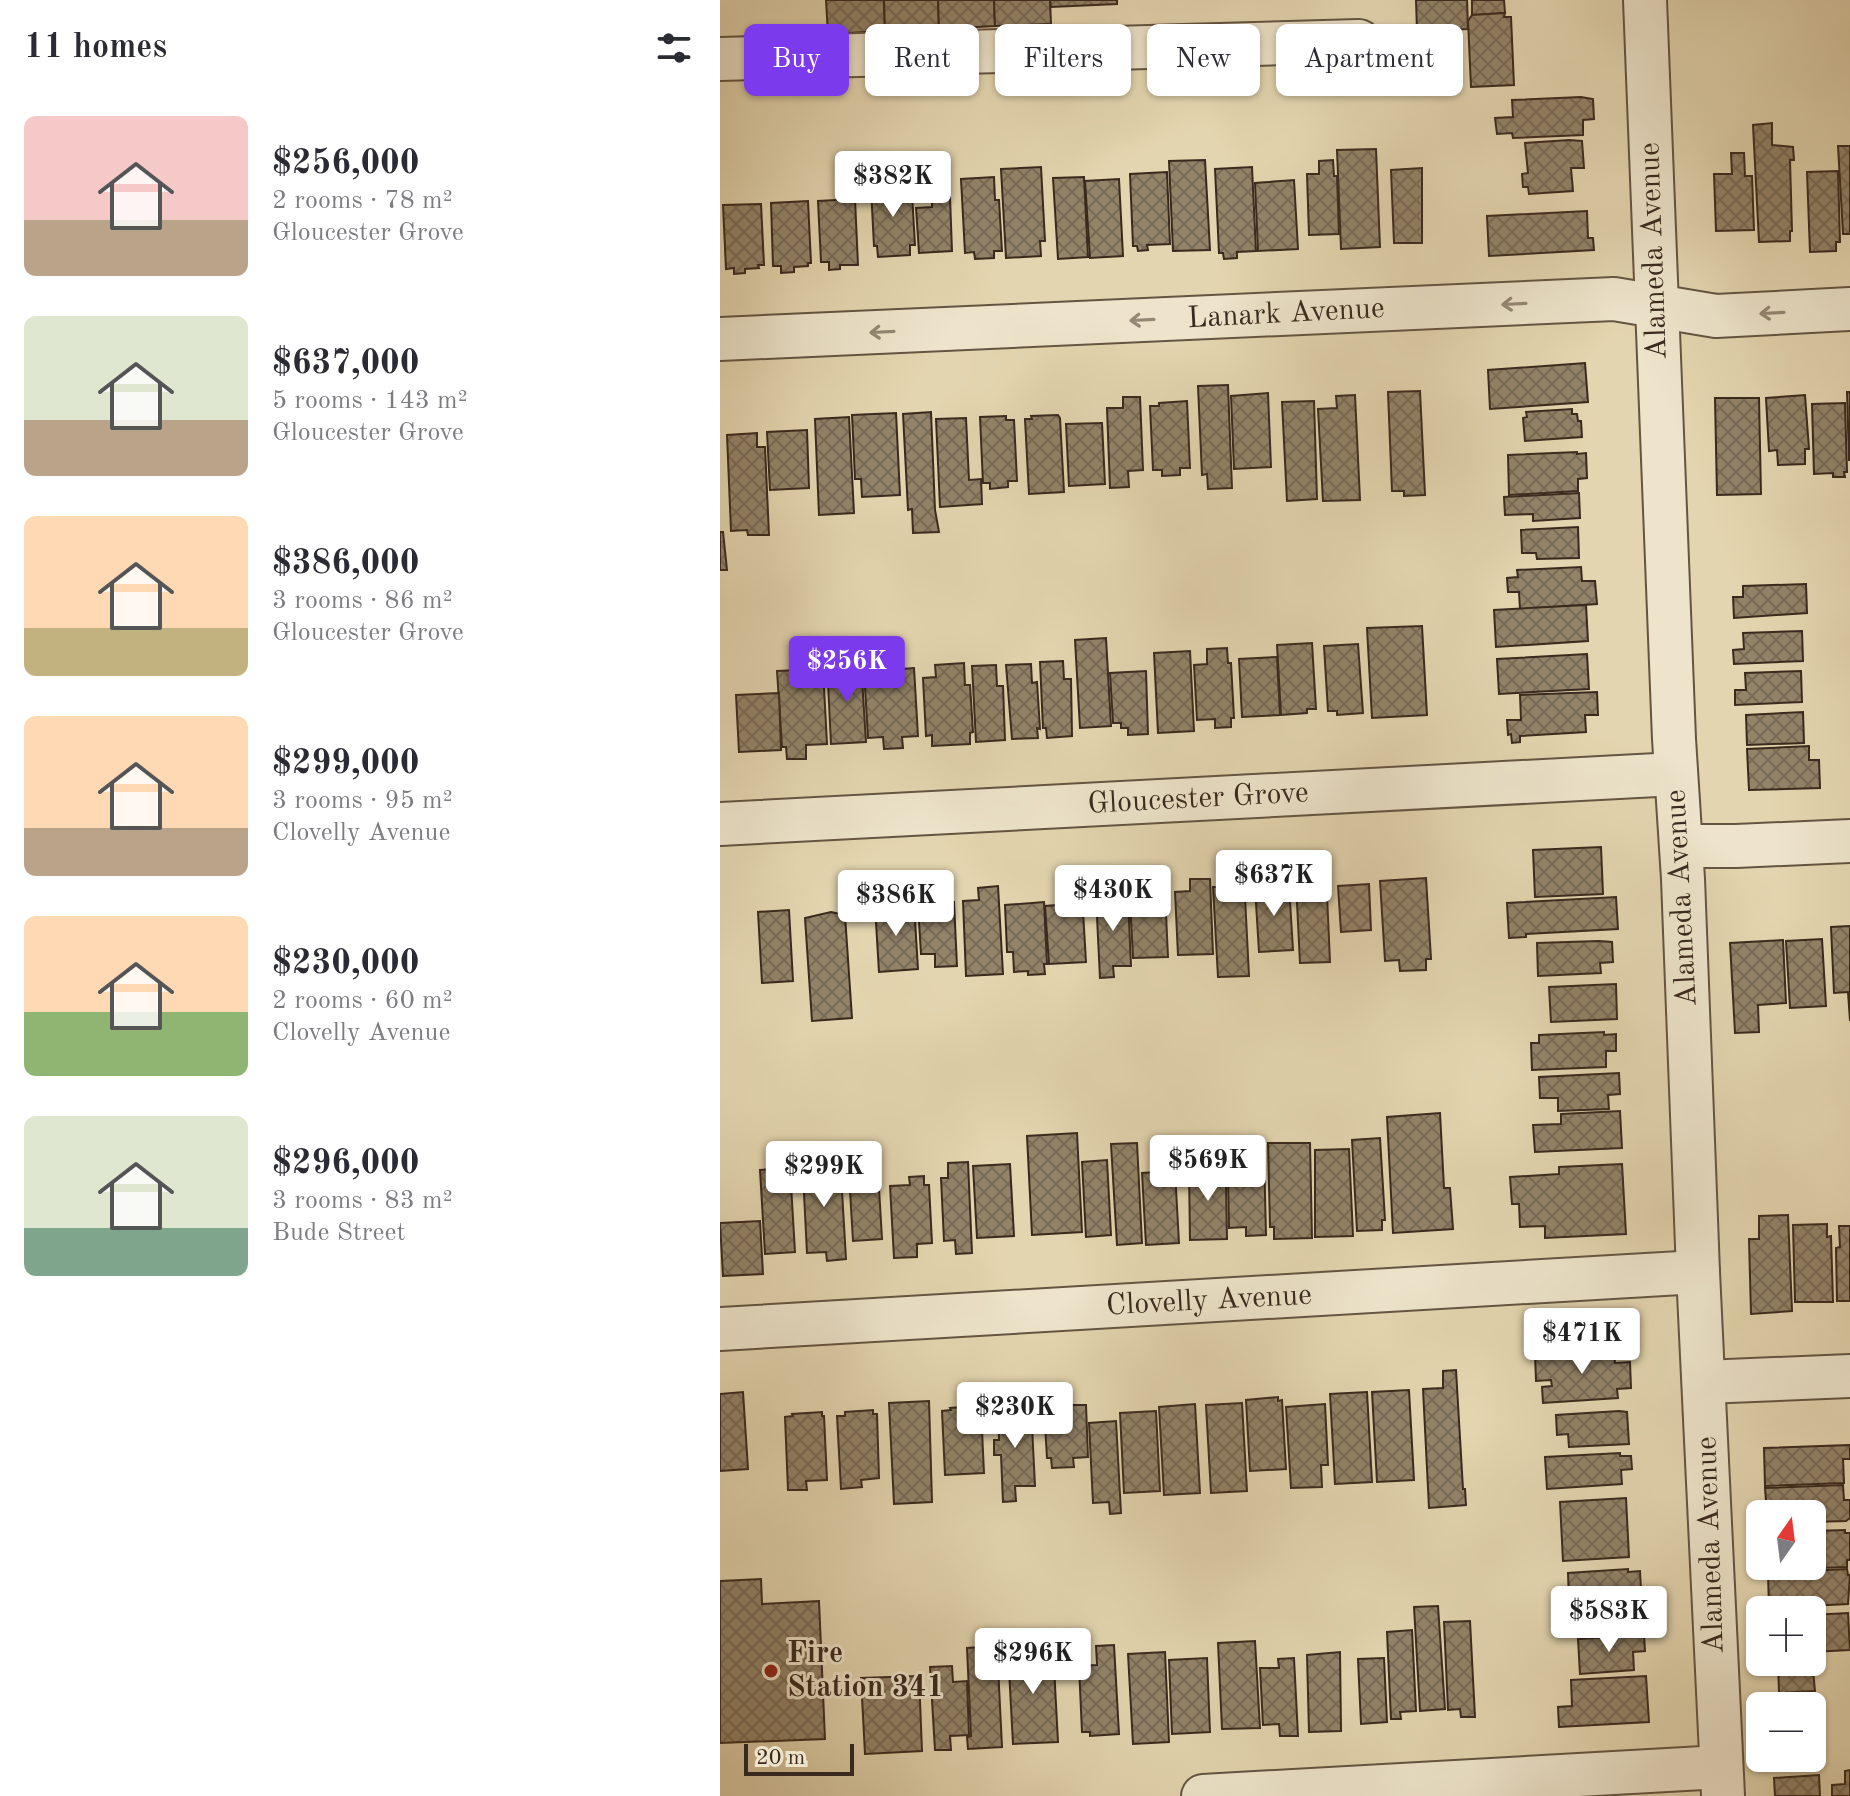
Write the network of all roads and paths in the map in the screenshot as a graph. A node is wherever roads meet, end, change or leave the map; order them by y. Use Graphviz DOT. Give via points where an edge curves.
graph roads {
  1 [pos="1645,0"];
  2 [pos="1276,43"];
  3 [pos="720,59"];
  4 [pos="1656,308"];
  5 [pos="1850,309"];
  6 [pos="720,339"];
  7 [pos="1676,774"];
  8 [pos="720,824"];
  9 [pos="1850,841"];
  10 [pos="1681,846"];
  11 [pos="1698,1272"];
  12 [pos="720,1329"];
  13 [pos="1850,1376"];
  14 [pos="1704,1382"];
  15 [pos="1722,1782"];
  16 [pos="1203,1796"];
  1 -- 4 [label="street, Alameda Avenue"];
  2 -- 3 [label="street"];
  5 -- 4 [label="street, Lanark Avenue, one-way" via="1716,316"];
  4 -- 6 [label="street, Lanark Avenue, one-way" via="1614,299"];
  4 -- 7 [label="street, Alameda Avenue"];
  7 -- 8 [label="street, Gloucester Grove"];
  7 -- 10 [label="street, Alameda Avenue"];
  9 -- 10 [label="street"];
  10 -- 11 [label="street, Alameda Avenue"];
  11 -- 12 [label="street, Clovelly Avenue"];
  11 -- 14 [label="street, Alameda Avenue"];
  13 -- 14 [label="street"];
  14 -- 15 [label="street, Alameda Avenue"];
  15 -- 16 [label="street"];
}
